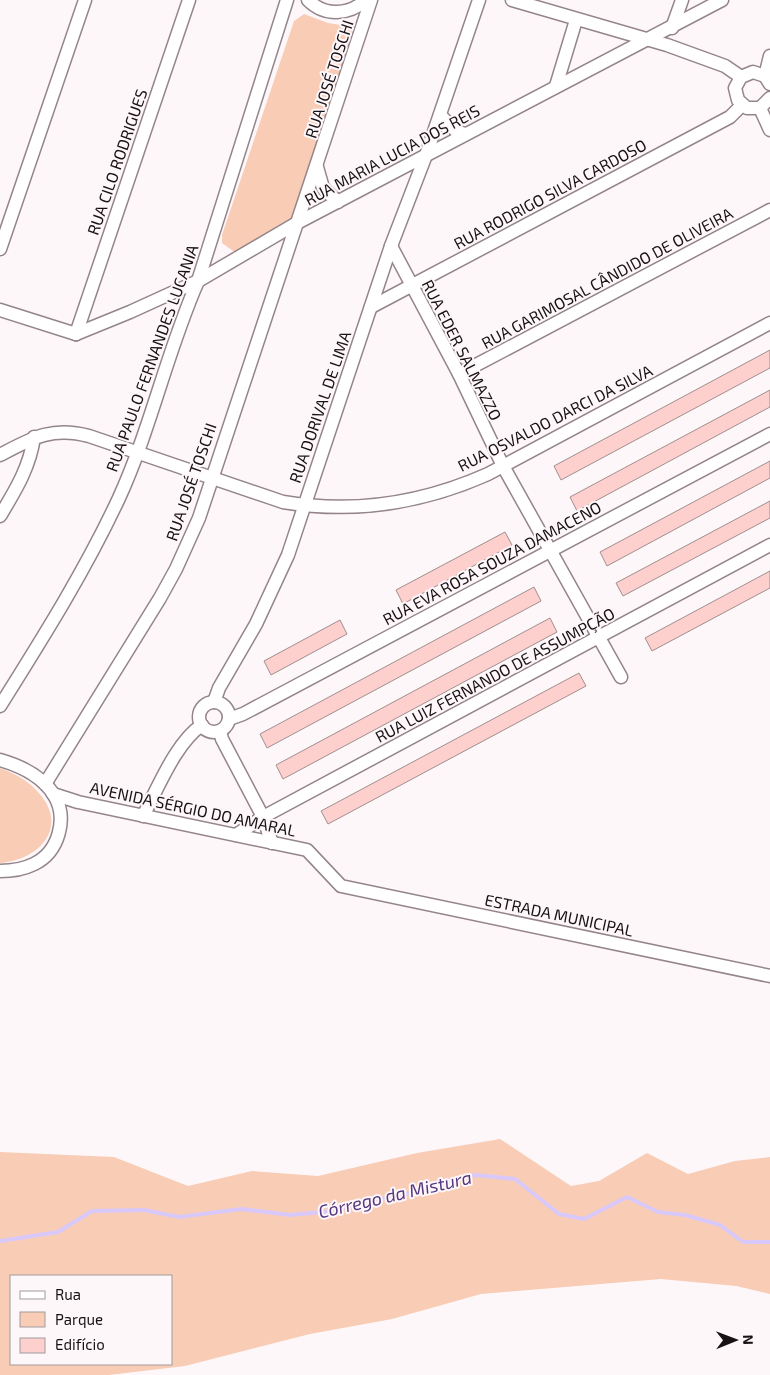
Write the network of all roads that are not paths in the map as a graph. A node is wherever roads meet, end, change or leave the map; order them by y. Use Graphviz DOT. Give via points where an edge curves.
graph roads {
  1 [pos="86,0"];
  2 [pos="189,0"];
  3 [pos="287,0"];
  4 [pos="308,0"];
  5 [pos="366,0"];
  6 [pos="371,0"];
  7 [pos="478,0"];
  8 [pos="512,0"];
  9 [pos="682,0"];
  10 [pos="700,0"];
  11 [pos="718,2"];
  12 [pos="576,20"];
  13 [pos="674,26"];
  14 [pos="648,39"];
  15 [pos="667,45"];
  16 [pos="770,56"];
  17 [pos="741,77"];
  18 [pos="767,80"];
  19 [pos="556,86"];
  20 [pos="770,98"];
  21 [pos="742,105"];
  22 [pos="760,108"];
  23 [pos="440,115"];
  24 [pos="770,130"];
  25 [pos="466,134"];
  26 [pos="426,156"];
  27 [pos="317,167"];
  28 [pos="338,202"];
  29 [pos="770,210"];
  30 [pos="297,223"];
  31 [pos="391,246"];
  32 [pos="0,248"];
  33 [pos="198,280"];
  34 [pos="411,286"];
  35 [pos="371,307"];
  36 [pos="0,310"];
  37 [pos="770,323"];
  38 [pos="76,334"];
  39 [pos="459,374"];
  40 [pos="770,434"];
  41 [pos="34,437"];
  42 [pos="138,452"];
  43 [pos="0,455"];
  44 [pos="503,466"];
  45 [pos="211,478"];
  46 [pos="304,506"];
  47 [pos="0,516"];
  48 [pos="770,545"];
  49 [pos="552,550"];
  50 [pos="599,637"];
  51 [pos="622,677"];
  52 [pos="214,702"];
  53 [pos="0,706"];
  54 [pos="229,719"];
  55 [pos="202,725"];
  56 [pos="220,731"];
  57 [pos="0,760"];
  58 [pos="44,784"];
  59 [pos="53,794"];
  60 [pos="143,816"];
  61 [pos="263,817"];
  62 [pos="236,835"];
  63 [pos="272,843"];
  64 [pos="0,871"];
  65 [pos="341,886"];
  66 [pos="770,976"];
  1 -- 32 [label="street"];
  2 -- 38 [label="street, RUA CILO RODRIGUES"];
  3 -- 33 [label="street, RUA PAULO FERNANDES LUCANIA"];
  4 -- 5 [label="street" via="319,8 339,13 350,11"];
  6 -- 27 [label="street, RUA JOSÉ TOSCHI"];
  7 -- 23 [label="street, RUA DORIVAL DE LIMA"];
  8 -- 12 [label="street"];
  9 -- 13 [label="street"];
  10 -- 11 [label="street"];
  11 -- 13 [label="street, RUA MARIA LUCIA DOS REIS"];
  12 -- 14 [label="street"];
  12 -- 19 [label="street"];
  13 -- 14 [label="street, RUA MARIA LUCIA DOS REIS"];
  13 -- 15 [label="street"];
  14 -- 15 [label="street"];
  14 -- 19 [label="street, RUA MARIA LUCIA DOS REIS"];
  15 -- 17 [label="street" via="725,66"];
  16 -- 18 [label="street"];
  17 -- 18 [label="street" via="753,72"];
  17 -- 21 [label="street" via="735,94"];
  19 -- 25 [label="street, RUA MARIA LUCIA DOS REIS"];
  20 -- 22 [label="street"];
  21 -- 22 [label="street"];
  21 -- 34 [label="street, RUA RODRIGO SILVA CARDOSO" via="730,117"];
  22 -- 24 [label="street"];
  23 -- 25 [label="street" via="449,126"];
  23 -- 26 [label="street, RUA DORIVAL DE LIMA"];
  25 -- 26 [label="street, RUA MARIA LUCIA DOS REIS"];
  26 -- 28 [label="street, RUA MARIA LUCIA DOS REIS"];
  26 -- 31 [label="street, RUA DORIVAL DE LIMA"];
  27 -- 28 [label="street" via="323,188"];
  27 -- 30 [label="street, RUA JOSÉ TOSCHI"];
  28 -- 30 [label="street, RUA MARIA LUCIA DOS REIS"];
  29 -- 39 [label="street, RUA GARIMOSAL CÂNDIDO DE OLIVEIRA"];
  30 -- 33 [label="street, RUA MARIA LUCIA DOS REIS"];
  30 -- 45 [label="street, RUA JOSÉ TOSCHI"];
  31 -- 34 [label="street, RUA EDER SALMAZZO"];
  31 -- 35 [label="street, RUA DORIVAL DE LIMA"];
  33 -- 38 [label="street, RUA MARIA LUCIA DOS REIS"];
  33 -- 42 [label="street, RUA PAULO FERNANDES LUCANIA"];
  34 -- 35 [label="street, RUA RODRIGO SILVA CARDOSO"];
  34 -- 39 [label="street, RUA EDER SALMAZZO"];
  35 -- 46 [label="street, RUA DORIVAL DE LIMA"];
  36 -- 38 [label="street"];
  37 -- 44 [label="street, RUA OSVALDO DARCI DA SILVA"];
  39 -- 44 [label="street, RUA EDER SALMAZZO"];
  40 -- 49 [label="street, RUA EVA ROSA SOUZA DAMACENO"];
  41 -- 42 [label="street, RUA OSVALDO DARCI DA SILVA" via="60,432 79,433"];
  41 -- 43 [label="street, RUA OSVALDO DARCI DA SILVA"];
  41 -- 47 [label="street" via="22,480"];
  42 -- 45 [label="street, RUA OSVALDO DARCI DA SILVA"];
  42 -- 53 [label="street, RUA PAULO FERNANDES LUCANIA" via="119,498 74,585"];
  44 -- 46 [label="street, RUA OSVALDO DARCI DA SILVA" via="451,489 407,501 358,507"];
  44 -- 49 [label="street, RUA EDER SALMAZZO"];
  45 -- 46 [label="street, RUA OSVALDO DARCI DA SILVA"];
  45 -- 58 [label="street, RUA JOSÉ TOSCHI" via="199,518 176,569"];
  46 -- 52 [label="street, RUA DORIVAL DE LIMA" via="278,577"];
  48 -- 50 [label="street, RUA LUIZ FERNANDO DE ASSUMPÇÃO"];
  49 -- 50 [label="street, RUA EDER SALMAZZO"];
  49 -- 54 [label="street, RUA EVA ROSA SOUZA DAMACENO" via="244,714"];
  50 -- 51 [label="street, RUA EDER SALMAZZO"];
  50 -- 61 [label="street, RUA LUIZ FERNANDO DE ASSUMPÇÃO"];
  52 -- 54 [label="street" via="224,705"];
  52 -- 55 [label="street" via="202,710"];
  54 -- 56 [label="street"];
  55 -- 56 [label="street" via="210,731"];
  55 -- 60 [label="street" via="184,743"];
  56 -- 61 [label="street"];
  57 -- 58 [label="street" via="23,768"];
  58 -- 59 [label="street"];
  59 -- 60 [label="street, AVENIDA SÉRGIO DO AMARAL"];
  59 -- 64 [label="street" via="61,823 52,849 34,864"];
  60 -- 62 [label="street, AVENIDA SÉRGIO DO AMARAL"];
  61 -- 62 [label="street, RUA LUIZ FERNANDO DE ASSUMPÇÃO"];
  61 -- 63 [label="street"];
  62 -- 63 [label="street, AVENIDA SÉRGIO DO AMARAL"];
  63 -- 65 [label="street, AVENIDA SÉRGIO DO AMARAL" via="307,850"];
  65 -- 66 [label="street, ESTRADA MUNICIPAL"];
}
